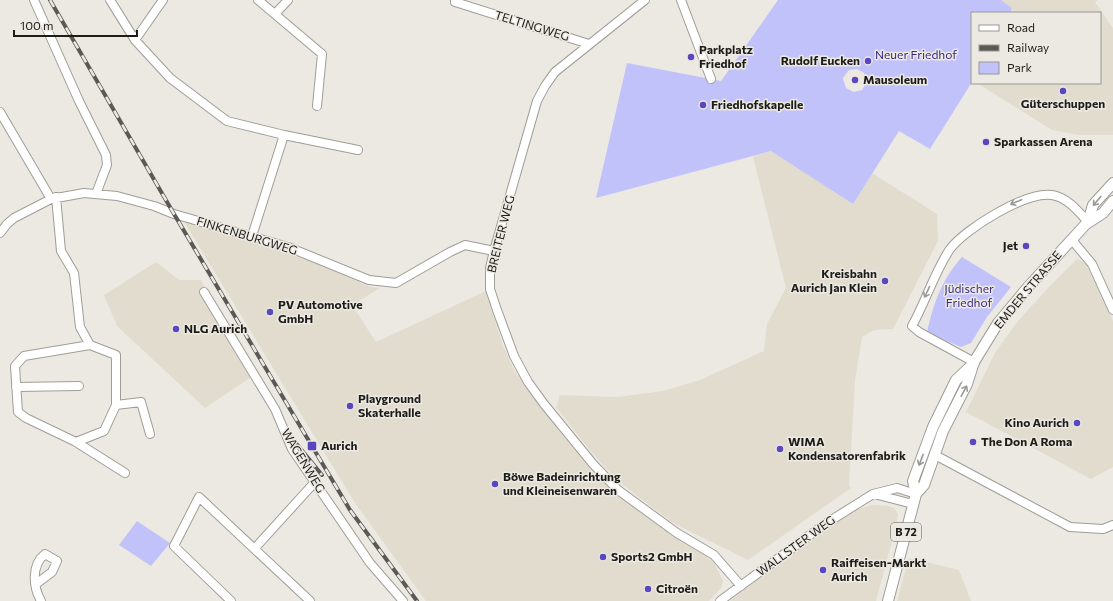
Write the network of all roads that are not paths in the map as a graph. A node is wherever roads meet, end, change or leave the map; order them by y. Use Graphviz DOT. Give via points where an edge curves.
graph roads {
  1 [pos="34,0"];
  2 [pos="110,0"];
  3 [pos="163,0"];
  4 [pos="258,0"];
  5 [pos="288,0"];
  6 [pos="455,0"];
  7 [pos="645,0"];
  8 [pos="681,0"];
  9 [pos="275,14"];
  10 [pos="135,40"];
  11 [pos="589,44"];
  12 [pos="711,80"];
  13 [pos="317,106"];
  14 [pos="0,112"];
  15 [pos="284,135"];
  16 [pos="358,150"];
  17 [pos="1113,183"];
  18 [pos="96,194"];
  19 [pos="54,198"];
  20 [pos="1113,201"];
  21 [pos="1088,222"];
  22 [pos="0,233"];
  23 [pos="252,236"];
  24 [pos="1072,240"];
  25 [pos="494,251"];
  26 [pos="204,292"];
  27 [pos="1113,310"];
  28 [pos="90,346"];
  29 [pos="974,362"];
  30 [pos="79,386"];
  31 [pos="16,387"];
  32 [pos="116,405"];
  33 [pos="150,434"];
  34 [pos="76,442"];
  35 [pos="935,455"];
  36 [pos="125,473"];
  37 [pos="315,482"];
  38 [pos="874,494"];
  39 [pos="916,494"];
  40 [pos="913,504"];
  41 [pos="1113,525"];
  42 [pos="255,548"];
  43 [pos="36,584"];
  44 [pos="741,586"];
  45 [pos="41,601"];
  46 [pos="231,601"];
  47 [pos="310,601"];
  48 [pos="403,601"];
  49 [pos="720,601"];
  50 [pos="888,601"];
  1 -- 18 [label="street" via="106,155 107,165"];
  2 -- 10 [label="street"];
  3 -- 10 [label="street"];
  4 -- 9 [label="street"];
  5 -- 9 [label="street"];
  6 -- 11 [label="street, TELTINGWEG"];
  7 -- 11 [label="street, BREITER WEG"];
  8 -- 12 [label="street"];
  9 -- 13 [label="street" via="322,54"];
  10 -- 15 [label="street" via="170,78 227,121"];
  11 -- 25 [label="street, BREITER WEG" via="556,72 537,101"];
  14 -- 19 [label="street"];
  15 -- 16 [label="street"];
  15 -- 23 [label="street"];
  17 -- 21 [label="main road, EMDER STRASSE / B 72, one-way" via="1093,205"];
  18 -- 19 [label="street, FINKENBURGWEG" via="84,193"];
  18 -- 23 [label="street, FINKENBURGWEG" via="117,196"];
  19 -- 22 [label="street, FINKENBURGWEG" via="14,218"];
  19 -- 28 [label="street" via="61,252 74,273 80,327"];
  20 -- 21 [label="main road, EMDER STRASSE / B 72" via="1103,213"];
  21 -- 24 [label="main road, EMDER STRASSE / B 72"];
  21 -- 29 [label="street, one-way" via="1064,200 1054,195 1033,196 1005,207 962,237 951,248 912,326"];
  23 -- 25 [label="street, FINKENBURGWEG" via="288,247 369,280 396,283 465,245"];
  24 -- 27 [label="street" via="1092,264"];
  24 -- 29 [label="main road, EMDER STRASSE / B 72" via="1008,311"];
  25 -- 44 [label="street, BREITER WEG" via="490,268 490,289 514,356 544,404 618,490 677,533 714,555"];
  26 -- 37 [label="street, WAGENWEG" via="275,409 292,449"];
  28 -- 31 [label="street" via="24,356 14,366"];
  28 -- 32 [label="street" via="116,356"];
  35 -- 29 [label="main road, EMDER STRASSE / B 72, one-way" via="946,424 967,384"];
  29 -- 39 [label="main road, EMDER STRASSE / B 72, one-way" via="956,380 934,427 913,481"];
  30 -- 31 [label="street"];
  31 -- 34 [label="street" via="18,412"];
  32 -- 33 [label="street" via="141,402"];
  32 -- 34 [label="street" via="104,432"];
  34 -- 36 [label="street"];
  35 -- 39 [label="main road, EMDER STRASSE / B 72" via="924,485"];
  35 -- 41 [label="street" via="1070,527 1103,529"];
  37 -- 42 [label="street"];
  37 -- 48 [label="street, WAGENWEG" via="370,564"];
  38 -- 39 [label="street, WALLSTER WEG" via="898,488"];
  38 -- 40 [label="street"];
  38 -- 44 [label="street, WALLSTER WEG" via="825,524"];
  39 -- 40 [label="main road, EMDER STRASSE / B 72"];
  40 -- 50 [label="main road, EMDER STRASSE / B 72"];
  42 -- 46 [label="street" via="199,497 174,546"];
  42 -- 47 [label="street"];
  43 -- 45 [label="street"];
  44 -- 49 [label="street, WALLSTER WEG"];
}
